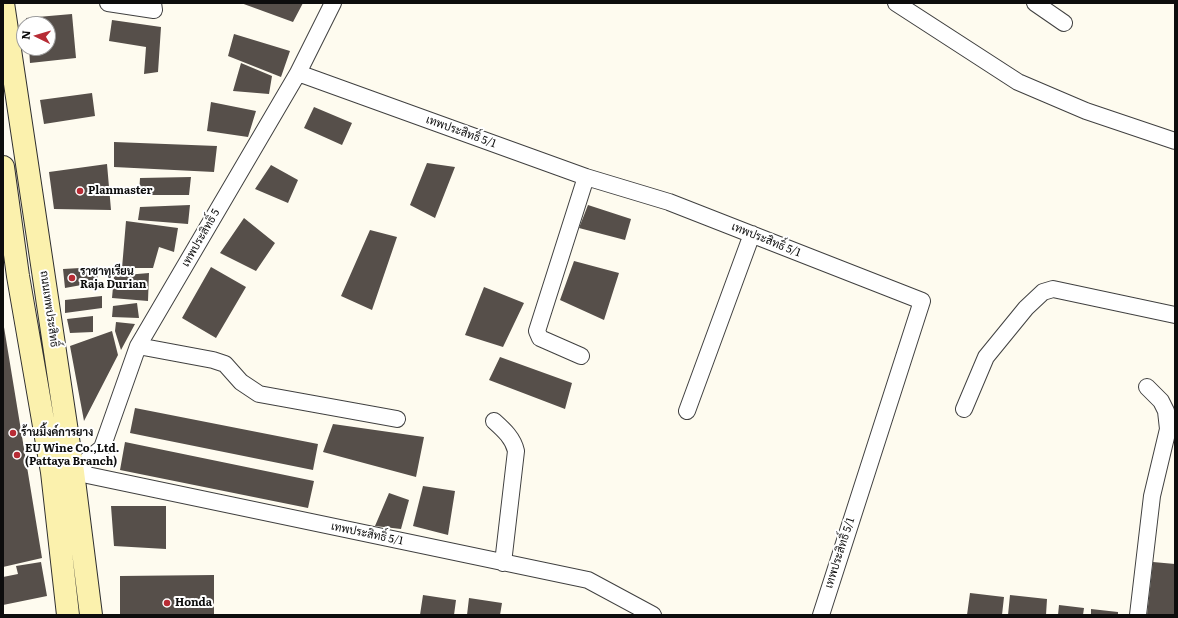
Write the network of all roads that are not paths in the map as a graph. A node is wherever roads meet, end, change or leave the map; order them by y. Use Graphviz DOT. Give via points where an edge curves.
graph roads {
  1 [pos="3,3"];
  2 [pos="108,3"];
  3 [pos="153,3"];
  4 [pos="333,3"];
  5 [pos="896,3"];
  6 [pos="1035,3"];
  7 [pos="1064,23"];
  8 [pos="298,73"];
  9 [pos="1175,141"];
  10 [pos="3,167"];
  11 [pos="586,177"];
  12 [pos="752,234"];
  13 [pos="1175,315"];
  14 [pos="138,346"];
  15 [pos="581,356"];
  16 [pos="1147,387"];
  17 [pos="964,409"];
  18 [pos="687,411"];
  19 [pos="397,419"];
  20 [pos="494,420"];
  21 [pos="73,472"];
  22 [pos="503,563"];
  23 [pos="68,615"];
  24 [pos="91,615"];
  25 [pos="653,615"];
  26 [pos="820,615"];
  27 [pos="1138,615"];
  1 -- 21 [label="main road, ถนนเทพประสิทธิ์"];
  2 -- 3 [label="street" via="154,10"];
  4 -- 8 [label="street, เทพประสิทธิ์ 5"];
  5 -- 9 [label="street" via="1018,82 1086,111"];
  6 -- 7 [label="street"];
  8 -- 11 [label="street, เทพประสิทธิ์ 5/1"];
  8 -- 14 [label="street, เทพประสิทธิ์ 5"];
  10 -- 23 [label="main road" via="18,276 52,472"];
  11 -- 12 [label="street, เทพประสิทธิ์ 5/1" via="669,202"];
  11 -- 15 [label="street" via="537,331 540,338"];
  12 -- 18 [label="street"];
  12 -- 26 [label="street, เทพประสิทธิ์ 5/1" via="922,301"];
  13 -- 17 [label="street" via="1053,289 1043,292 1026,308 986,357"];
  14 -- 19 [label="street" via="225,364 241,382 258,394"];
  14 -- 21 [label="street, เทพประสิทธิ์ 5" via="102,448"];
  16 -- 27 [label="street" via="1166,411 1168,429 1152,496"];
  20 -- 22 [label="street" via="514,442 516,451"];
  21 -- 22 [label="street, เทพประสิทธิ์ 5/1"];
  21 -- 24 [label="main road, ถนนเทพประสิทธิ์"];
  22 -- 25 [label="street, เทพประสิทธิ์ 5/1" via="588,580"];
}
